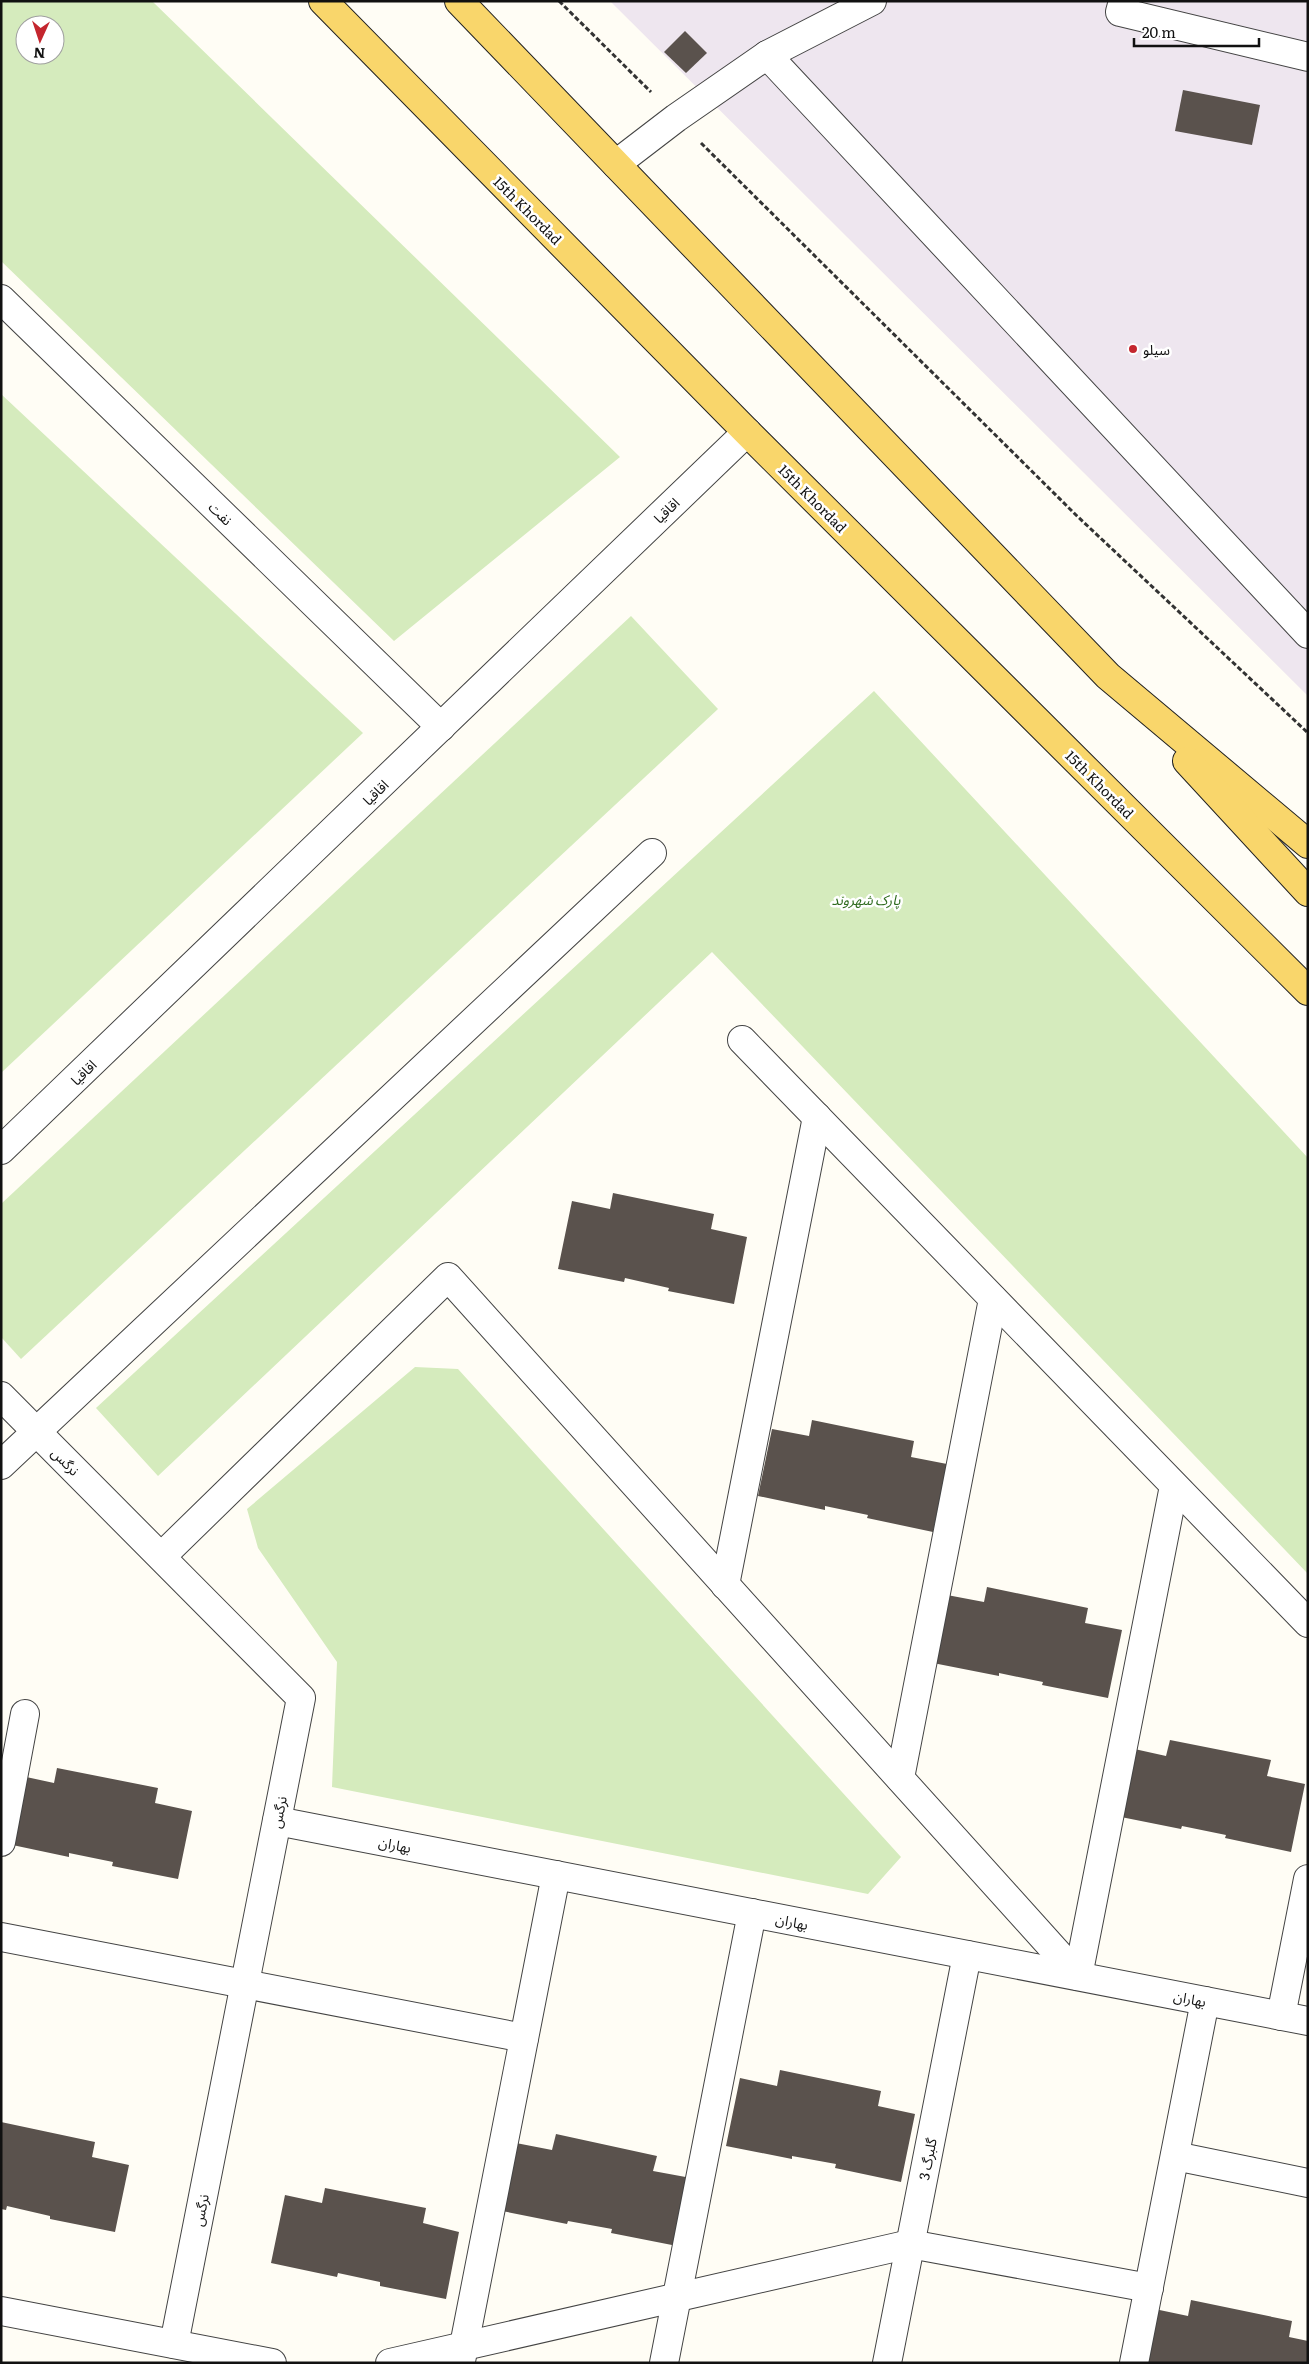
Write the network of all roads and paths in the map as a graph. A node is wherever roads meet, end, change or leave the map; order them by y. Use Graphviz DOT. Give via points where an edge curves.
graph roads {
  1 [pos="323,1"];
  2 [pos="459,1"];
  3 [pos="559,1"];
  4 [pos="872,1"];
  5 [pos="1123,1"];
  6 [pos="767,55"];
  7 [pos="1308,56"];
  8 [pos="676,118"];
  9 [pos="616,164"];
  10 [pos="1,299"];
  11 [pos="747,432"];
  12 [pos="1308,634"];
  13 [pos="1108,676"];
  14 [pos="441,727"];
  15 [pos="1308,733"];
  16 [pos="1308,844"];
  17 [pos="652,853"];
  18 [pos="1308,892"];
  19 [pos="1308,991"];
  20 [pos="742,1040"];
  21 [pos="817,1118"];
  22 [pos="1,1150"];
  23 [pos="993,1299"];
  24 [pos="1,1396"];
  25 [pos="36,1432"];
  26 [pos="1,1466"];
  27 [pos="1174,1486"];
  28 [pos="162,1556"];
  29 [pos="725,1584"];
  30 [pos="1308,1623"];
  31 [pos="25,1714"];
  32 [pos="900,1778"];
  33 [pos="277,1821"];
  34 [pos="1,1842"];
  35 [pos="556,1875"];
  36 [pos="1308,1879"];
  37 [pos="752,1913"];
  38 [pos="1,1937"];
  39 [pos="967,1955"];
  40 [pos="1078,1976"];
  41 [pos="245,1984"];
  42 [pos="1205,2001"];
  43 [pos="1281,2016"];
  44 [pos="1308,2021"];
  45 [pos="524,2038"];
  46 [pos="1175,2156"];
  47 [pos="1308,2183"];
  48 [pos="910,2244"];
  49 [pos="1149,2288"];
  50 [pos="677,2296"];
  51 [pos="1,2311"];
  52 [pos="174,2344"];
  53 [pos="462,2354"];
  54 [pos="221,2358"];
  55 [pos="272,2363"];
  56 [pos="390,2363"];
  57 [pos="664,2363"];
  58 [pos="886,2363"];
  59 [pos="1134,2363"];
  1 -- 11 [label="main road, 15th Khordad"];
  2 -- 9 [label="main road"];
  3 -- 8 [label="path"];
  4 -- 6 [label="street"];
  5 -- 7 [label="street" via="1120,12"];
  6 -- 8 [label="street"];
  6 -- 12 [label="street"];
  8 -- 9 [label="street"];
  8 -- 15 [label="path" via="1077,516"];
  9 -- 13 [label="main road"];
  10 -- 14 [label="street, نفت"];
  11 -- 14 [label="street, اقاقیا"];
  11 -- 19 [label="main road, 15th Khordad"];
  13 -- 16 [label="main road"];
  13 -- 18 [label="main road"];
  14 -- 22 [label="street, اقاقیا"];
  17 -- 25 [label="street"];
  20 -- 21 [label="street"];
  21 -- 23 [label="street"];
  21 -- 29 [label="street"];
  23 -- 27 [label="street"];
  23 -- 32 [label="street"];
  24 -- 25 [label="street, نرگس"];
  25 -- 26 [label="street"];
  25 -- 28 [label="street, نرگس"];
  27 -- 30 [label="street"];
  27 -- 40 [label="street"];
  28 -- 29 [label="street" via="448,1277"];
  28 -- 33 [label="street, نرگس" via="301,1698"];
  29 -- 32 [label="street"];
  31 -- 34 [label="street"];
  32 -- 40 [label="street"];
  33 -- 35 [label="street, بهاران"];
  33 -- 41 [label="street, نرگس"];
  35 -- 37 [label="street, بهاران"];
  35 -- 45 [label="street"];
  36 -- 43 [label="street"];
  37 -- 39 [label="street, بهاران"];
  37 -- 50 [label="street"];
  38 -- 41 [label="street"];
  39 -- 40 [label="street, بهاران"];
  39 -- 48 [label="street, گلبرگ 3"];
  40 -- 42 [label="street, بهاران"];
  41 -- 45 [label="street"];
  41 -- 52 [label="street, نرگس"];
  42 -- 43 [label="street, بهاران"];
  42 -- 46 [label="street"];
  43 -- 44 [label="street, بهاران"];
  45 -- 53 [label="street"];
  46 -- 47 [label="street"];
  46 -- 49 [label="street"];
  48 -- 49 [label="street"];
  48 -- 50 [label="street"];
  48 -- 58 [label="street, گلبرگ 3"];
  49 -- 59 [label="street"];
  50 -- 53 [label="street"];
  50 -- 57 [label="street"];
  51 -- 52 [label="street"];
  52 -- 54 [label="street"];
  53 -- 56 [label="street"];
  54 -- 55 [label="street"];
}
